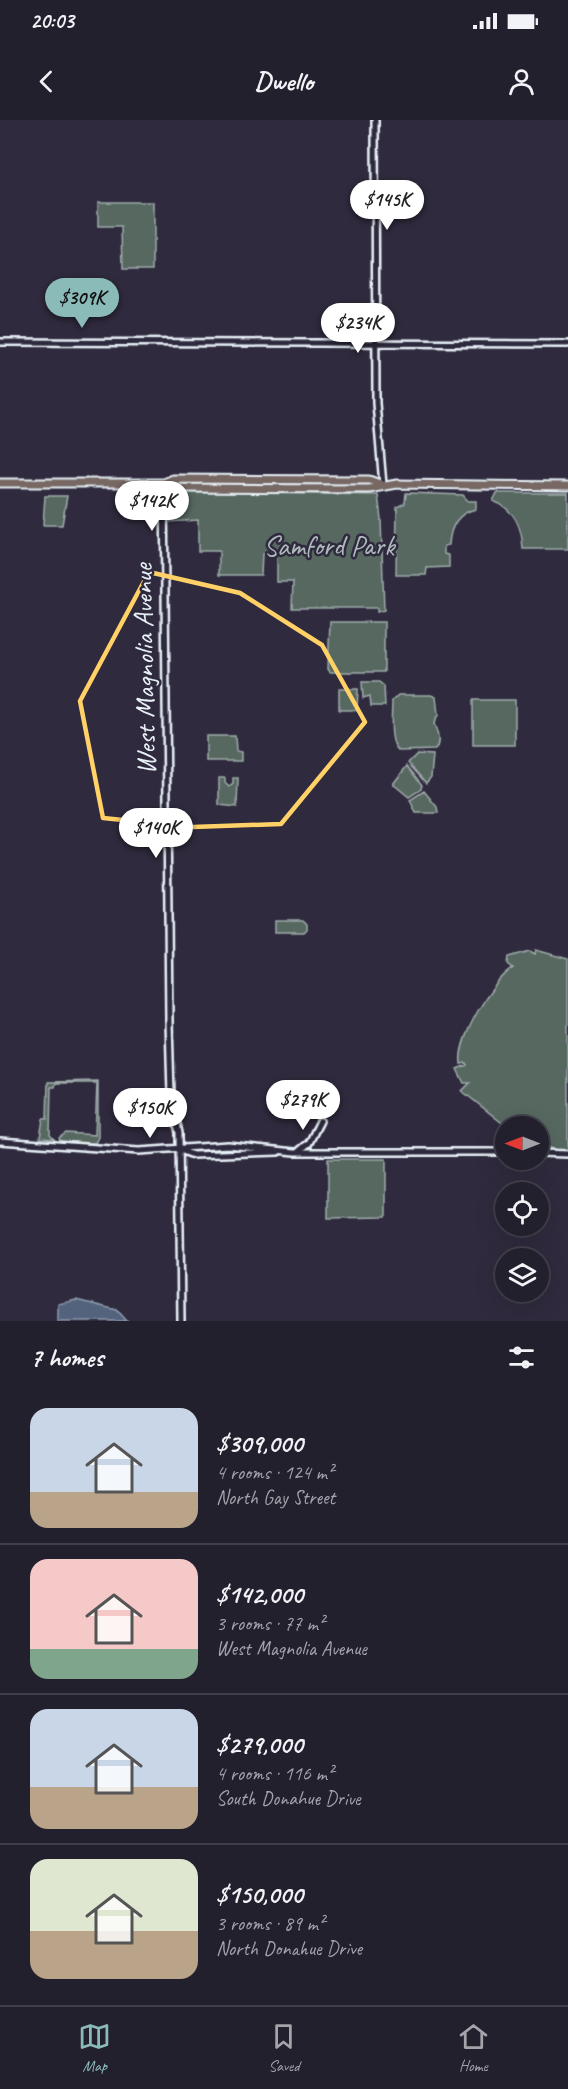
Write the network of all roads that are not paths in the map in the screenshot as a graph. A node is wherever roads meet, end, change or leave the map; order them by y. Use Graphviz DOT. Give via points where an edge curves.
graph roads {
  1 [pos="375,120"];
  2 [pos="0,342"];
  3 [pos="377,342"];
  4 [pos="568,344"];
  5 [pos="0,483"];
  6 [pos="164,483"];
  7 [pos="383,485"];
  8 [pos="568,486"];
  9 [pos="320,1121"];
  10 [pos="0,1141"];
  11 [pos="179,1150"];
  12 [pos="285,1152"];
  13 [pos="295,1152"];
  14 [pos="495,1152"];
  15 [pos="549,1153"];
  16 [pos="568,1154"];
  17 [pos="181,1321"];
  1 -- 3 [label="street"];
  2 -- 3 [label="street"];
  3 -- 4 [label="street"];
  3 -- 7 [label="street" via="376,403"];
  5 -- 6 [label="main road"];
  6 -- 7 [label="main road" via="173,488 260,489 369,489"];
  6 -- 11 [label="street, West Magnolia Avenue" via="170,1082"];
  7 -- 8 [label="main road"];
  9 -- 13 [label="street" via="309,1143"];
  10 -- 11 [label="street" via="111,1150"];
  11 -- 12 [label="street" via="193,1155"];
  11 -- 12 [label="street" via="193,1145 228,1145"];
  11 -- 17 [label="street, West Magnolia Avenue"];
  12 -- 13 [label="street"];
  13 -- 14 [label="street"];
  15 -- 16 [label="street"];
}
